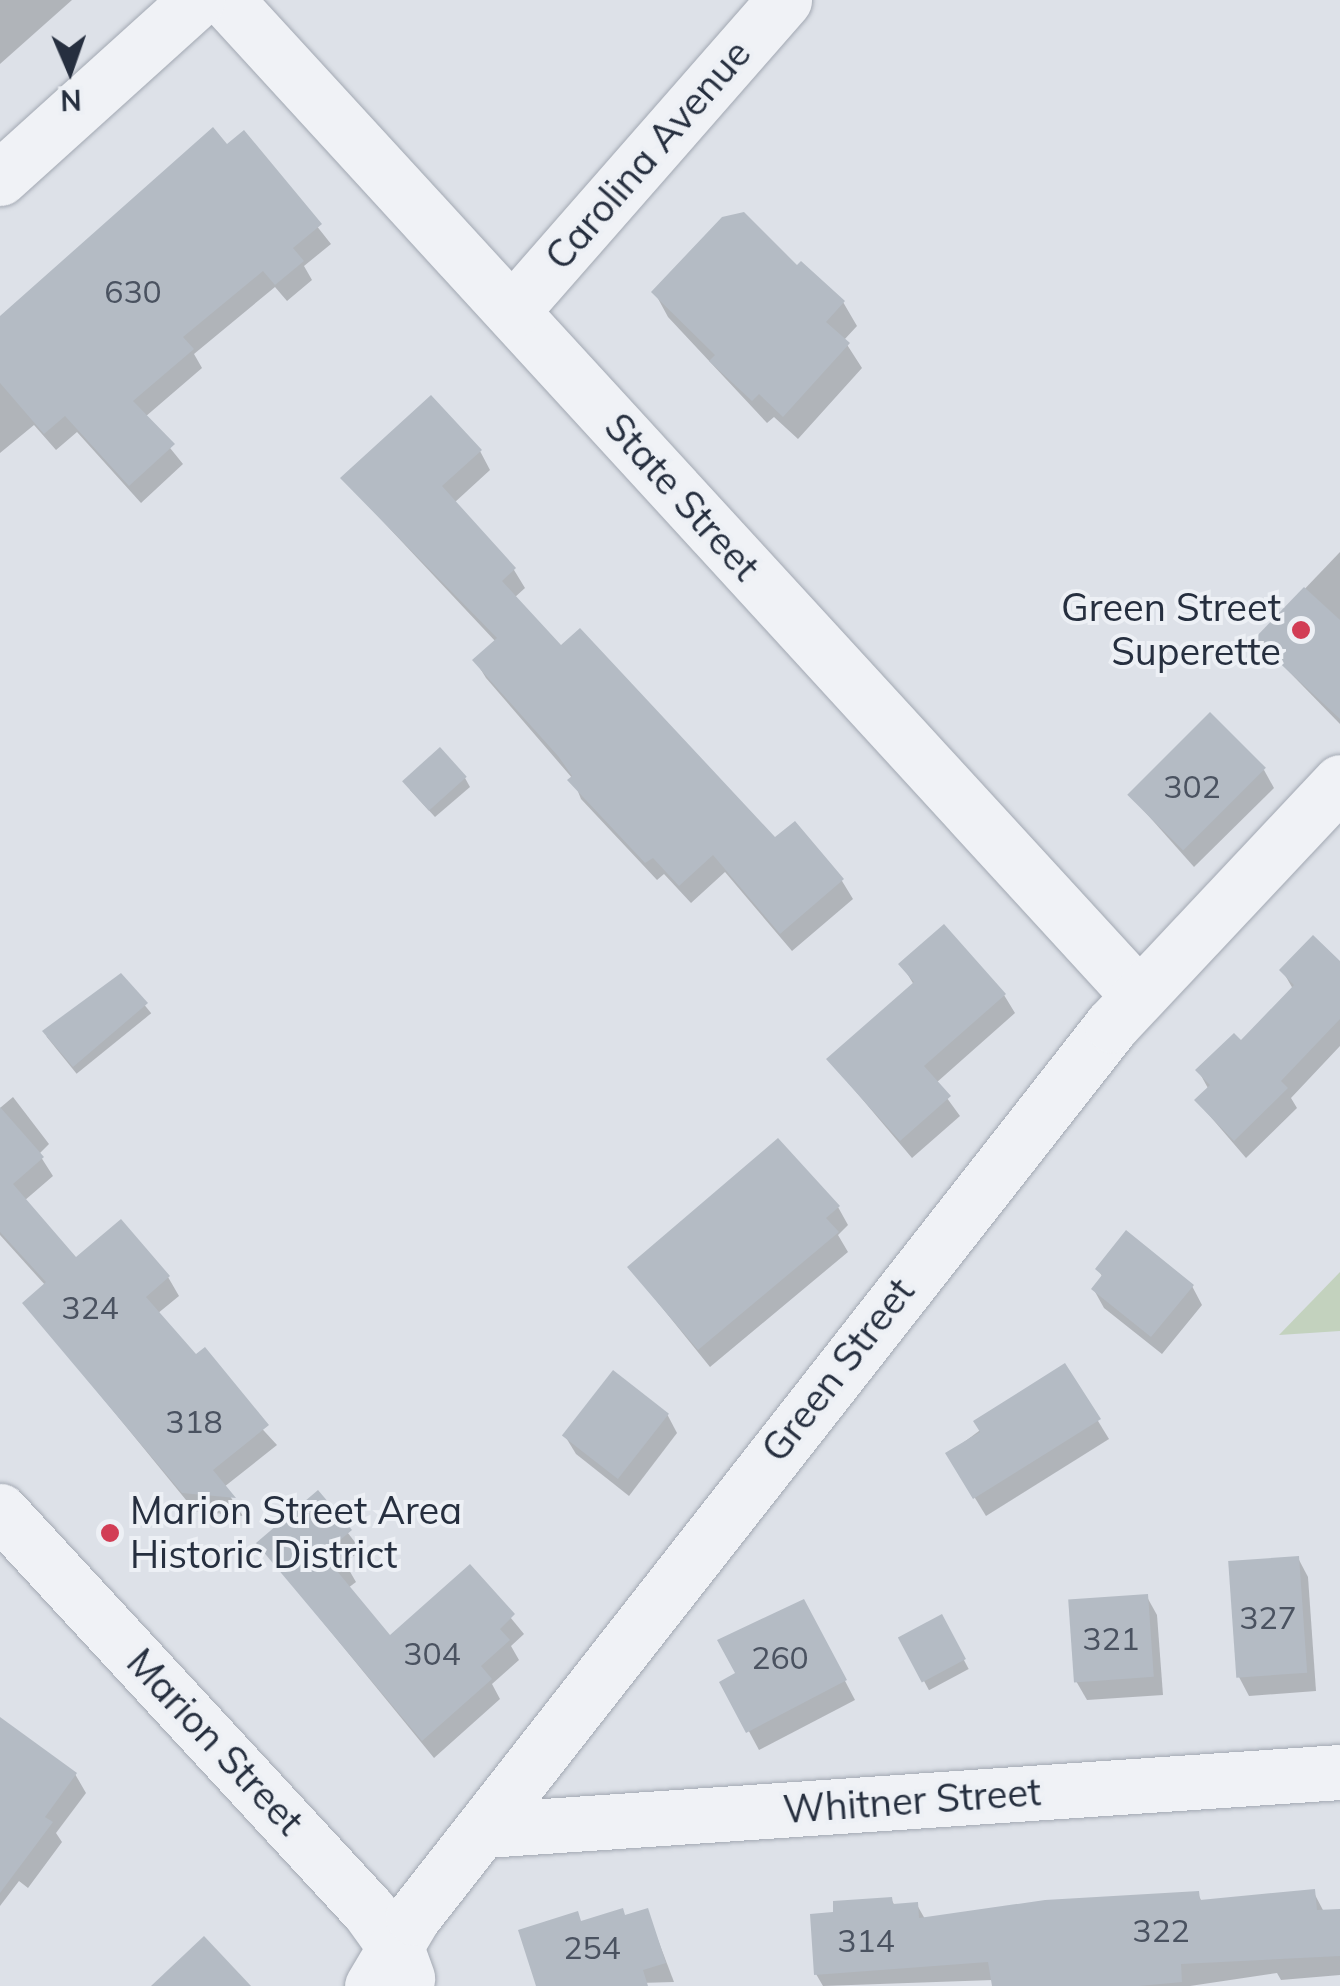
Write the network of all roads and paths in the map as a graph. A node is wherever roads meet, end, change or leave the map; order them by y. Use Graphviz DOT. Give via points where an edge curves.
graph roads {
  1 [pos="198,0"];
  2 [pos="226,0"];
  3 [pos="784,0"];
  4 [pos="0,178"];
  5 [pos="512,311"];
  6 [pos="1340,782"];
  7 [pos="1137,994"];
  8 [pos="0,1512"];
  9 [pos="1340,1772"];
  10 [pos="485,1830"];
  11 [pos="392,1973"];
  1 -- 4 [label="street"];
  2 -- 5 [label="street, State Street"];
  3 -- 5 [label="street, Carolina Avenue"];
  5 -- 7 [label="street, State Street"];
  6 -- 7 [label="street, Green Street"];
  7 -- 10 [label="street, Green Street" via="804,1411"];
  8 -- 11 [label="street, Marion Street" via="301,1834"];
  9 -- 10 [label="street, Whitner Street"];
  10 -- 11 [label="street, Green Street"];
}
